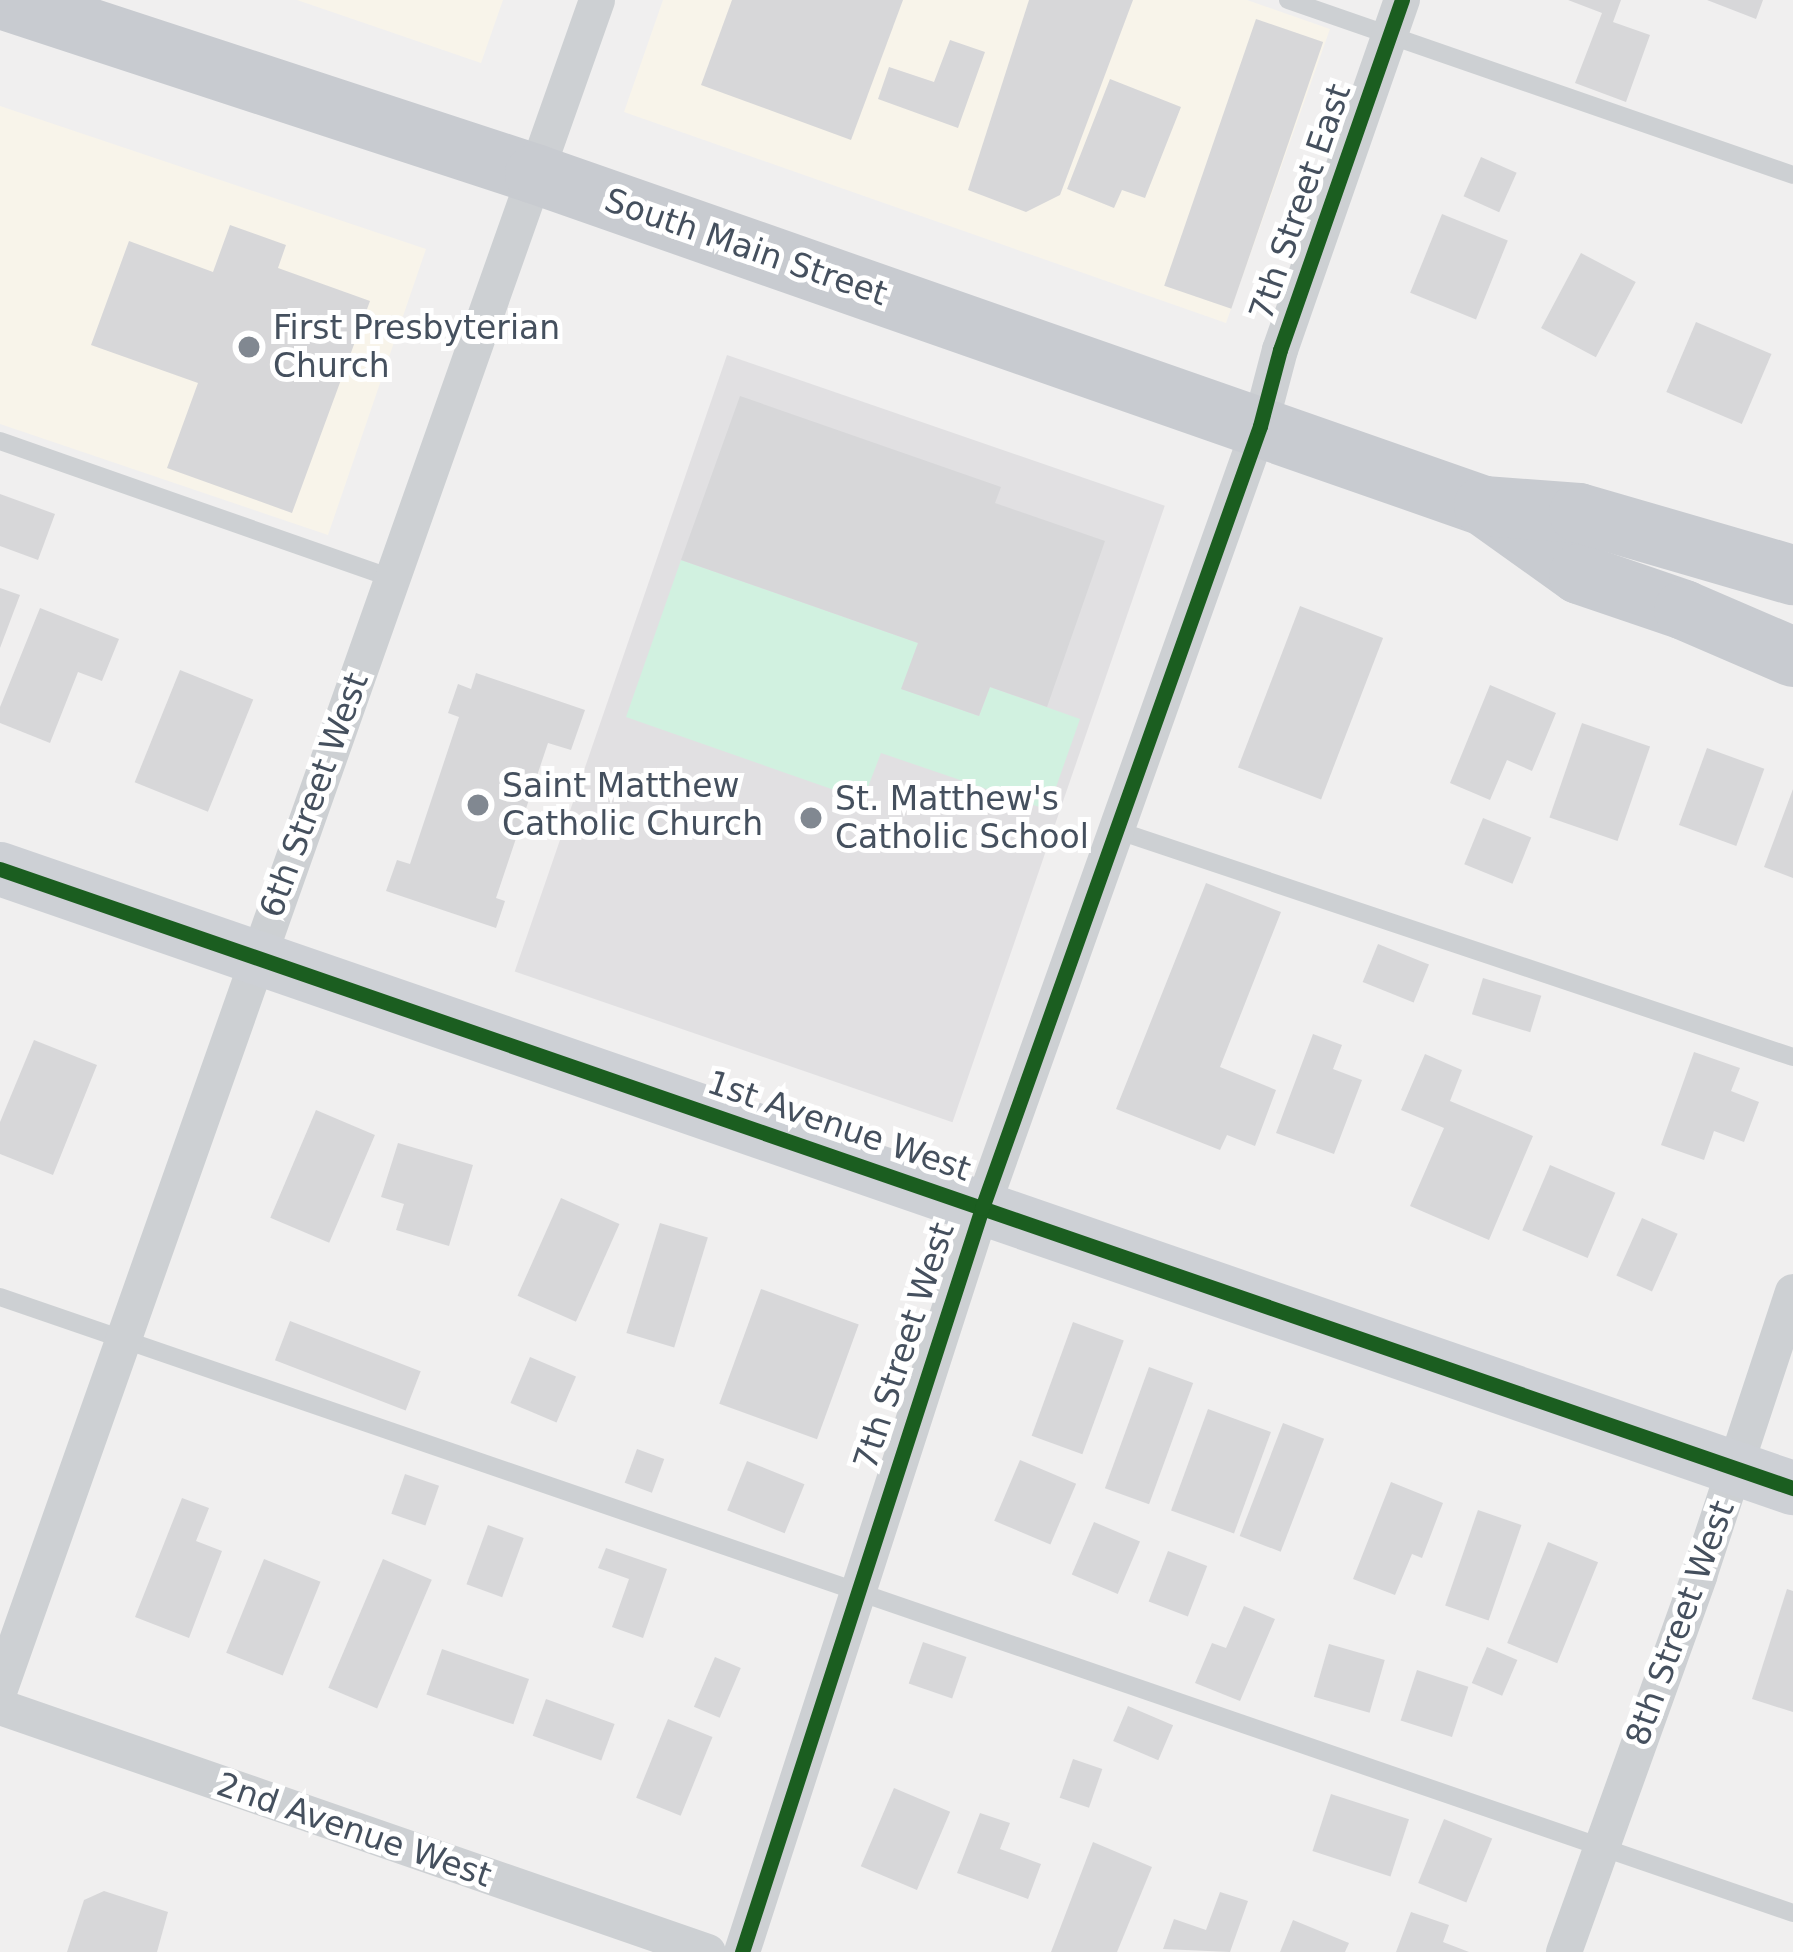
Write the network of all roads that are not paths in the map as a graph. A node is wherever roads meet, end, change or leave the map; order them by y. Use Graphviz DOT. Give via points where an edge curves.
graph roads {
  1 [pos="4,0"];
  2 [pos="596,0"];
  3 [pos="1288,0"];
  4 [pos="1402,0"];
  5 [pos="1390,35"];
  6 [pos="535,174"];
  7 [pos="1793,175"];
  8 [pos="1260,426"];
  9 [pos="0,441"];
  10 [pos="1484,506"];
  11 [pos="1793,575"];
  12 [pos="391,578"];
  13 [pos="1793,657"];
  14 [pos="1117,830"];
  15 [pos="0,869"];
  16 [pos="256,958"];
  17 [pos="1793,1057"];
  18 [pos="982,1208"];
  19 [pos="1793,1292"];
  20 [pos="0,1297"];
  21 [pos="119,1341"];
  22 [pos="1735,1468"];
  23 [pos="1793,1488"];
  24 [pos="855,1590"];
  25 [pos="0,1689"];
  26 [pos="0,1707"];
  27 [pos="1600,1845"];
  28 [pos="1793,1913"];
  29 [pos="708,1952"];
  30 [pos="742,1952"];
  31 [pos="1564,1952"];
  1 -- 6 [label="main road, South Main Street"];
  2 -- 6 [label="street, 6th Street West"];
  3 -- 5 [label="lane"];
  4 -- 5 [label="street, 7th Street East"];
  5 -- 7 [label="lane"];
  5 -- 8 [label="street, 7th Street East"];
  6 -- 8 [label="main road, South Main Street"];
  6 -- 12 [label="street, 6th Street West"];
  8 -- 10 [label="main road, South Main Street"];
  8 -- 14 [label="street, 7th Street West"];
  9 -- 12 [label="lane"];
  10 -- 11 [label="main road, South Main Street" via="1579,513"];
  10 -- 13 [label="main road, South Main Street" via="1579,574"];
  12 -- 16 [label="street, 6th Street West"];
  14 -- 17 [label="lane"];
  14 -- 18 [label="street, 7th Street West"];
  15 -- 16 [label="street, 1st Avenue West"];
  16 -- 18 [label="street, 1st Avenue West"];
  16 -- 21 [label="street, 6th Street West"];
  18 -- 22 [label="street, 1st Avenue West"];
  18 -- 24 [label="street, 7th Street West"];
  19 -- 22 [label="street, 8th Street West"];
  20 -- 21 [label="lane"];
  21 -- 24 [label="lane"];
  21 -- 25 [label="street, 6th Street West"];
  22 -- 23 [label="street, 1st Avenue West"];
  22 -- 27 [label="street, 8th Street West"];
  24 -- 27 [label="lane"];
  24 -- 30 [label="street, 7th Street West"];
  26 -- 29 [label="street, 2nd Avenue West"];
  27 -- 28 [label="lane"];
  27 -- 31 [label="street, 8th Street West"];
}
